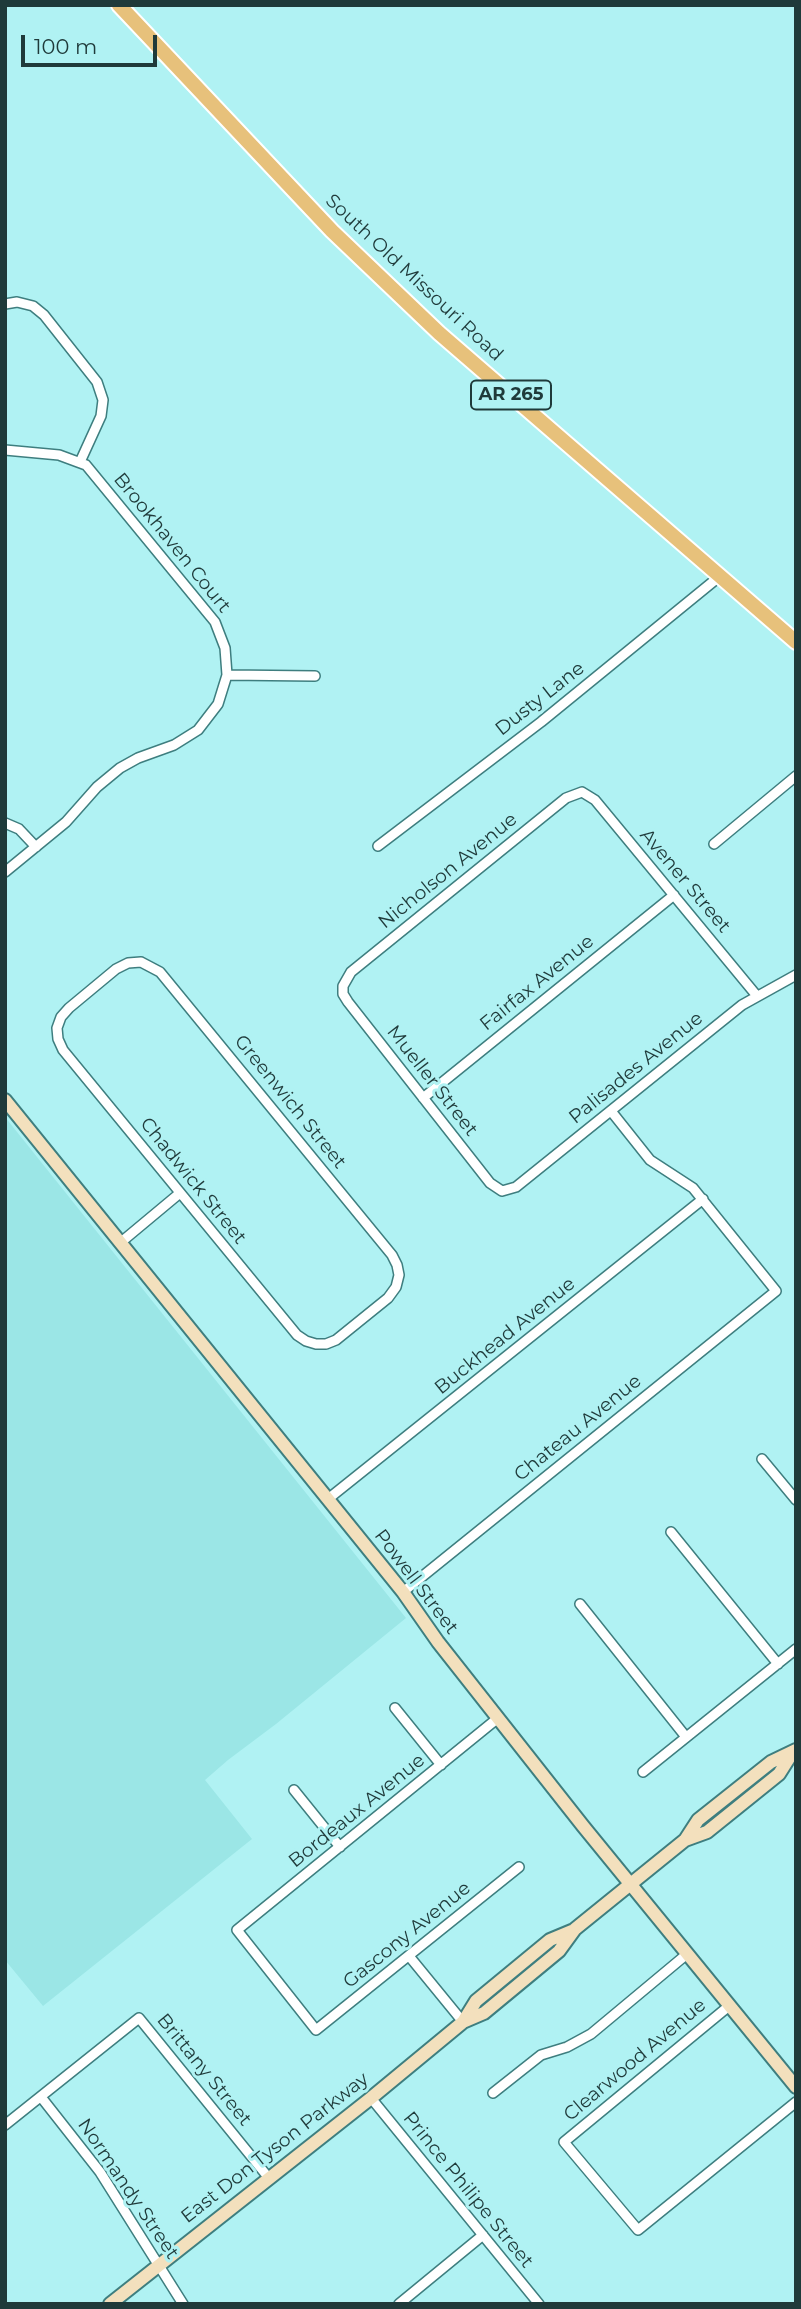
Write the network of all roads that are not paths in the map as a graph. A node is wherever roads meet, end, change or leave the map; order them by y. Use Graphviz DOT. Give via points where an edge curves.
graph roads {
  1 [pos="119,5"];
  2 [pos="5,304"];
  3 [pos="5,450"];
  4 [pos="80,462"];
  5 [pos="720,576"];
  6 [pos="796,642"];
  7 [pos="227,675"];
  8 [pos="315,676"];
  9 [pos="796,776"];
  10 [pos="582,792"];
  11 [pos="5,823"];
  12 [pos="714,844"];
  13 [pos="378,846"];
  14 [pos="36,847"];
  15 [pos="5,872"];
  16 [pos="674,895"];
  17 [pos="141,962"];
  18 [pos="796,975"];
  19 [pos="342,986"];
  20 [pos="757,996"];
  21 [pos="423,1098"];
  22 [pos="5,1100"];
  23 [pos="611,1111"];
  24 [pos="502,1191"];
  25 [pos="180,1193"];
  26 [pos="703,1199"];
  27 [pos="120,1242"];
  28 [pos="316,1344"];
  29 [pos="762,1459"];
  30 [pos="328,1499"];
  31 [pos="796,1500"];
  32 [pos="671,1532"];
  33 [pos="402,1592"];
  34 [pos="580,1604"];
  35 [pos="796,1649"];
  36 [pos="778,1664"];
  37 [pos="395,1708"];
  38 [pos="498,1718"];
  39 [pos="686,1737"];
  40 [pos="794,1755"];
  41 [pos="441,1765"];
  42 [pos="643,1772"];
  43 [pos="294,1790"];
  44 [pos="340,1847"];
  45 [pos="520,1867"];
  46 [pos="631,1883"];
  47 [pos="687,1954"];
  48 [pos="409,1956"];
  49 [pos="729,2006"];
  50 [pos="463,2022"];
  51 [pos="316,2030"];
  52 [pos="796,2087"];
  53 [pos="493,2093"];
  54 [pos="41,2097"];
  55 [pos="371,2098"];
  56 [pos="796,2102"];
  57 [pos="5,2125"];
  58 [pos="268,2177"];
  59 [pos="483,2235"];
  60 [pos="158,2265"];
  61 [pos="110,2304"];
  62 [pos="183,2304"];
  63 [pos="399,2304"];
  64 [pos="539,2304"];
  1 -- 5 [label="main road, South Old Missouri Road / AR 265" via="332,230 439,332"];
  2 -- 4 [label="street" via="33,306 44,315 97,382 103,400 101,416"];
  3 -- 4 [label="street" via="60,455"];
  4 -- 7 [label="street, Brookhaven Court" via="215,622 225,648"];
  5 -- 6 [label="main road, South Old Missouri Road / AR 265"];
  5 -- 13 [label="street, Dusty Lane" via="541,722"];
  7 -- 8 [label="street"];
  7 -- 14 [label="street, Brookhaven Court" via="218,704 198,730 120,768"];
  9 -- 12 [label="street"];
  10 -- 16 [label="street, Avener Street" via="595,800"];
  10 -- 19 [label="street, Nicholson Avenue" via="566,798 351,972"];
  11 -- 14 [label="street" via="19,829"];
  14 -- 15 [label="street, Brookhaven Court"];
  16 -- 20 [label="street, Avener Street"];
  16 -- 21 [label="street, Fairfax Avenue"];
  17 -- 25 [label="street, Chadwick Street" via="116,969 69,1008 61,1017 58,1038"];
  17 -- 28 [label="street, Greenwich Street" via="160,972 397,1265 396,1287 388,1298 337,1340"];
  18 -- 20 [label="street, Palisades Avenue"];
  19 -- 21 [label="street, Mueller Street" via="348,1002"];
  20 -- 23 [label="street, Palisades Avenue"];
  21 -- 24 [label="street, Mueller Street" via="490,1183"];
  22 -- 27 [label="street, Powell Street"];
  23 -- 24 [label="street, Palisades Avenue" via="516,1187"];
  23 -- 26 [label="street" via="650,1160"];
  25 -- 27 [label="street"];
  25 -- 28 [label="street, Chadwick Street" via="297,1335"];
  26 -- 30 [label="street, Buckhead Avenue"];
  26 -- 33 [label="street, Chateau Avenue" via="776,1291"];
  27 -- 30 [label="street, Powell Street"];
  29 -- 31 [label="street"];
  30 -- 33 [label="street, Powell Street"];
  32 -- 36 [label="street"];
  33 -- 38 [label="street, Powell Street"];
  34 -- 39 [label="street"];
  35 -- 36 [label="street"];
  36 -- 39 [label="street"];
  37 -- 41 [label="street"];
  38 -- 41 [label="street, Bordeaux Avenue"];
  38 -- 46 [label="street, Powell Street"];
  39 -- 42 [label="street"];
  40 -- 46 [label="street, East Don Tyson Parkway" via="779,1774 707,1832 685,1840"];
  41 -- 44 [label="street, Bordeaux Avenue"];
  43 -- 44 [label="street"];
  44 -- 51 [label="street, Bordeaux Avenue" via="237,1930"];
  45 -- 48 [label="street, Gascony Avenue"];
  46 -- 47 [label="street, Powell Street"];
  46 -- 50 [label="street, East Don Tyson Parkway" via="575,1929 559,1951 484,2013"];
  47 -- 49 [label="street, Powell Street"];
  47 -- 53 [label="street" via="591,2034 541,2056"];
  48 -- 50 [label="street"];
  48 -- 51 [label="street, Gascony Avenue"];
  49 -- 52 [label="street, Powell Street"];
  49 -- 56 [label="street, Clearwood Avenue" via="564,2142 638,2230"];
  50 -- 55 [label="street, East Don Tyson Parkway"];
  54 -- 57 [label="street"];
  54 -- 58 [label="street, Brittany Street" via="139,2018"];
  54 -- 60 [label="street, Normandy Street" via="100,2172"];
  55 -- 58 [label="street, East Don Tyson Parkway"];
  55 -- 59 [label="street, Prince Philipe Street"];
  58 -- 60 [label="street, East Don Tyson Parkway"];
  59 -- 63 [label="street"];
  59 -- 64 [label="street, Prince Philipe Street"];
  60 -- 61 [label="street, East Don Tyson Parkway"];
  60 -- 62 [label="street, Normandy Street"];
}
